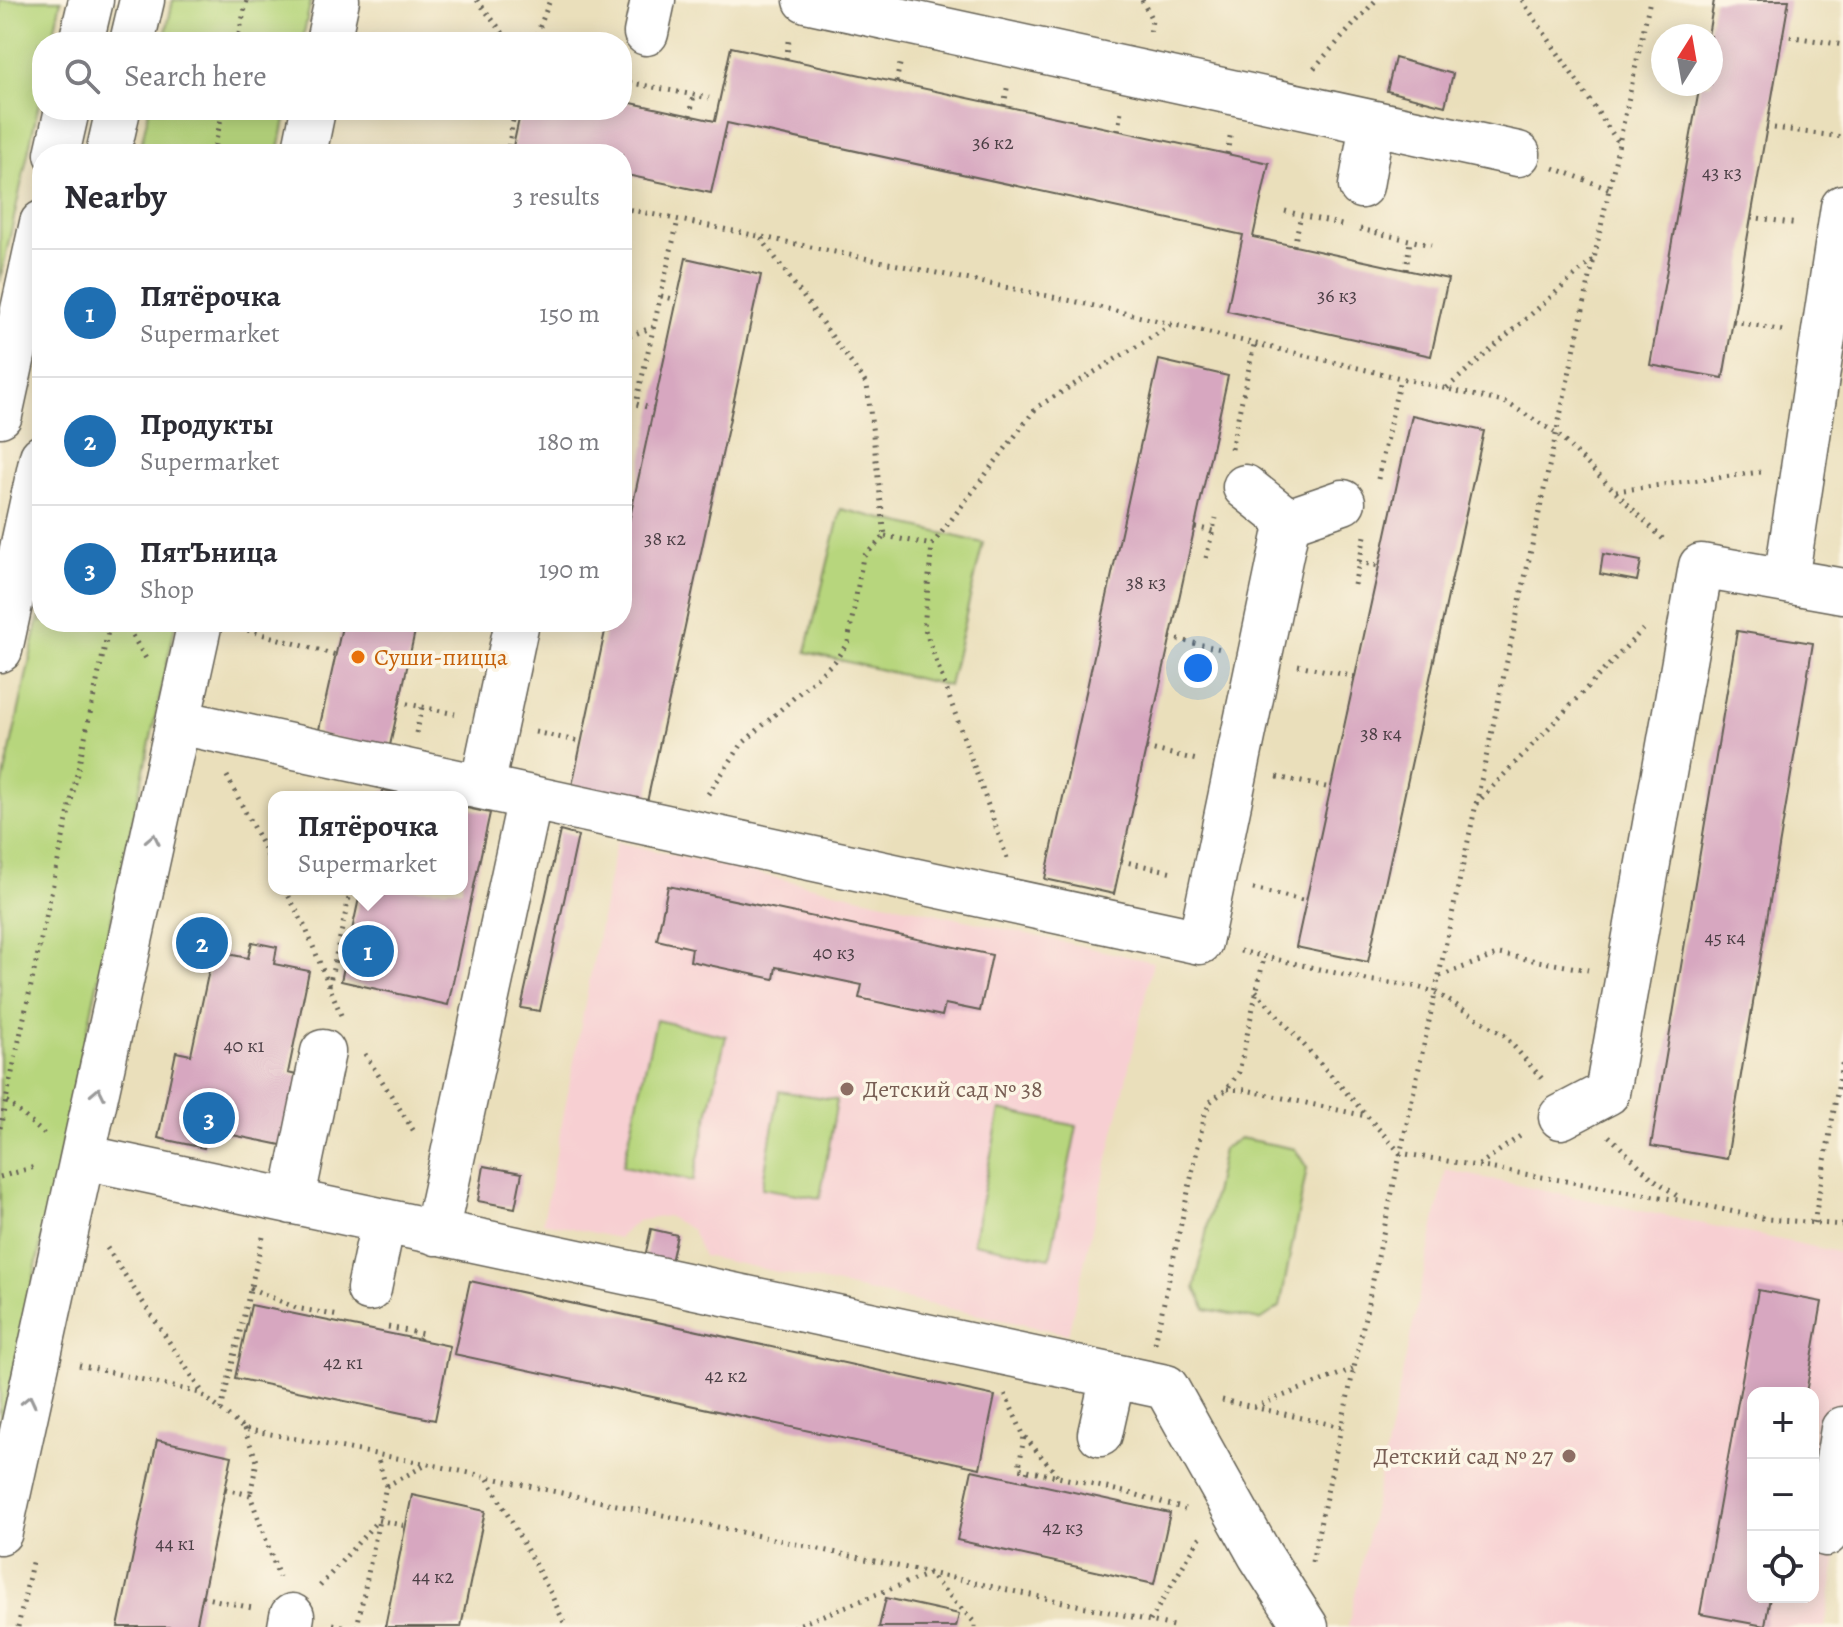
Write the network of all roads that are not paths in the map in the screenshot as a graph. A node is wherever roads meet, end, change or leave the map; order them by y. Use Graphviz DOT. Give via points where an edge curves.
graph roads {
  1 [pos="91,0"];
  2 [pos="142,0"];
  3 [pos="337,0"];
  4 [pos="806,0"];
  5 [pos="83,32"];
  6 [pos="134,32"];
  7 [pos="330,32"];
  8 [pos="65,120"];
  9 [pos="116,120"];
  10 [pos="315,120"];
  11 [pos="1372,123"];
  12 [pos="59,144"];
  13 [pos="110,144"];
  14 [pos="320,144"];
  15 [pos="1518,154"];
  16 [pos="1361,186"];
  17 [pos="1843,207"];
  18 [pos="32,269"];
  19 [pos="0,415"];
  20 [pos="1245,487"];
  21 [pos="1343,502"];
  22 [pos="32,503"];
  23 [pos="1288,521"];
  24 [pos="1786,580"];
  25 [pos="1843,591"];
  26 [pos="215,632"];
  27 [pos="515,632"];
  28 [pos="0,650"];
  29 [pos="179,722"];
  30 [pos="482,787"];
  31 [pos="530,798"];
  32 [pos="323,1052"];
  33 [pos="1570,1112"];
  34 [pos="62,1155"];
  35 [pos="283,1200"];
  36 [pos="383,1222"];
  37 [pos="436,1233"];
  38 [pos="369,1289"];
  39 [pos="1142,1382"];
  40 [pos="1100,1434"];
  41 [pos="1842,1446"];
  42 [pos="0,1532"];
  43 [pos="1826,1534"];
  44 [pos="1303,1623"];
  1 -- 5 [label="street"];
  2 -- 6 [label="street"];
  3 -- 7 [label="street"];
  4 -- 11 [label="street"];
  8 -- 12 [label="street"];
  9 -- 13 [label="street"];
  10 -- 14 [label="street"];
  11 -- 15 [label="street"];
  11 -- 16 [label="street"];
  17 -- 24 [label="street"];
  18 -- 19 [label="street"];
  20 -- 23 [label="street"];
  21 -- 23 [label="street"];
  22 -- 28 [label="street"];
  23 -- 31 [label="street" via="1200,942"];
  24 -- 25 [label="street"];
  24 -- 33 [label="street" via="1701,566 1607,1093"];
  26 -- 29 [label="street"];
  27 -- 30 [label="street"];
  29 -- 30 [label="street"];
  34 -- 29 [label="street, one-way"];
  30 -- 31 [label="street"];
  31 -- 37 [label="street"];
  32 -- 35 [label="street"];
  34 -- 35 [label="street"];
  42 -- 34 [label="street, one-way"];
  35 -- 36 [label="street"];
  36 -- 37 [label="street"];
  36 -- 38 [label="street"];
  37 -- 39 [label="street"];
  39 -- 40 [label="street"];
  39 -- 44 [label="street"];
  41 -- 43 [label="street"];
}
